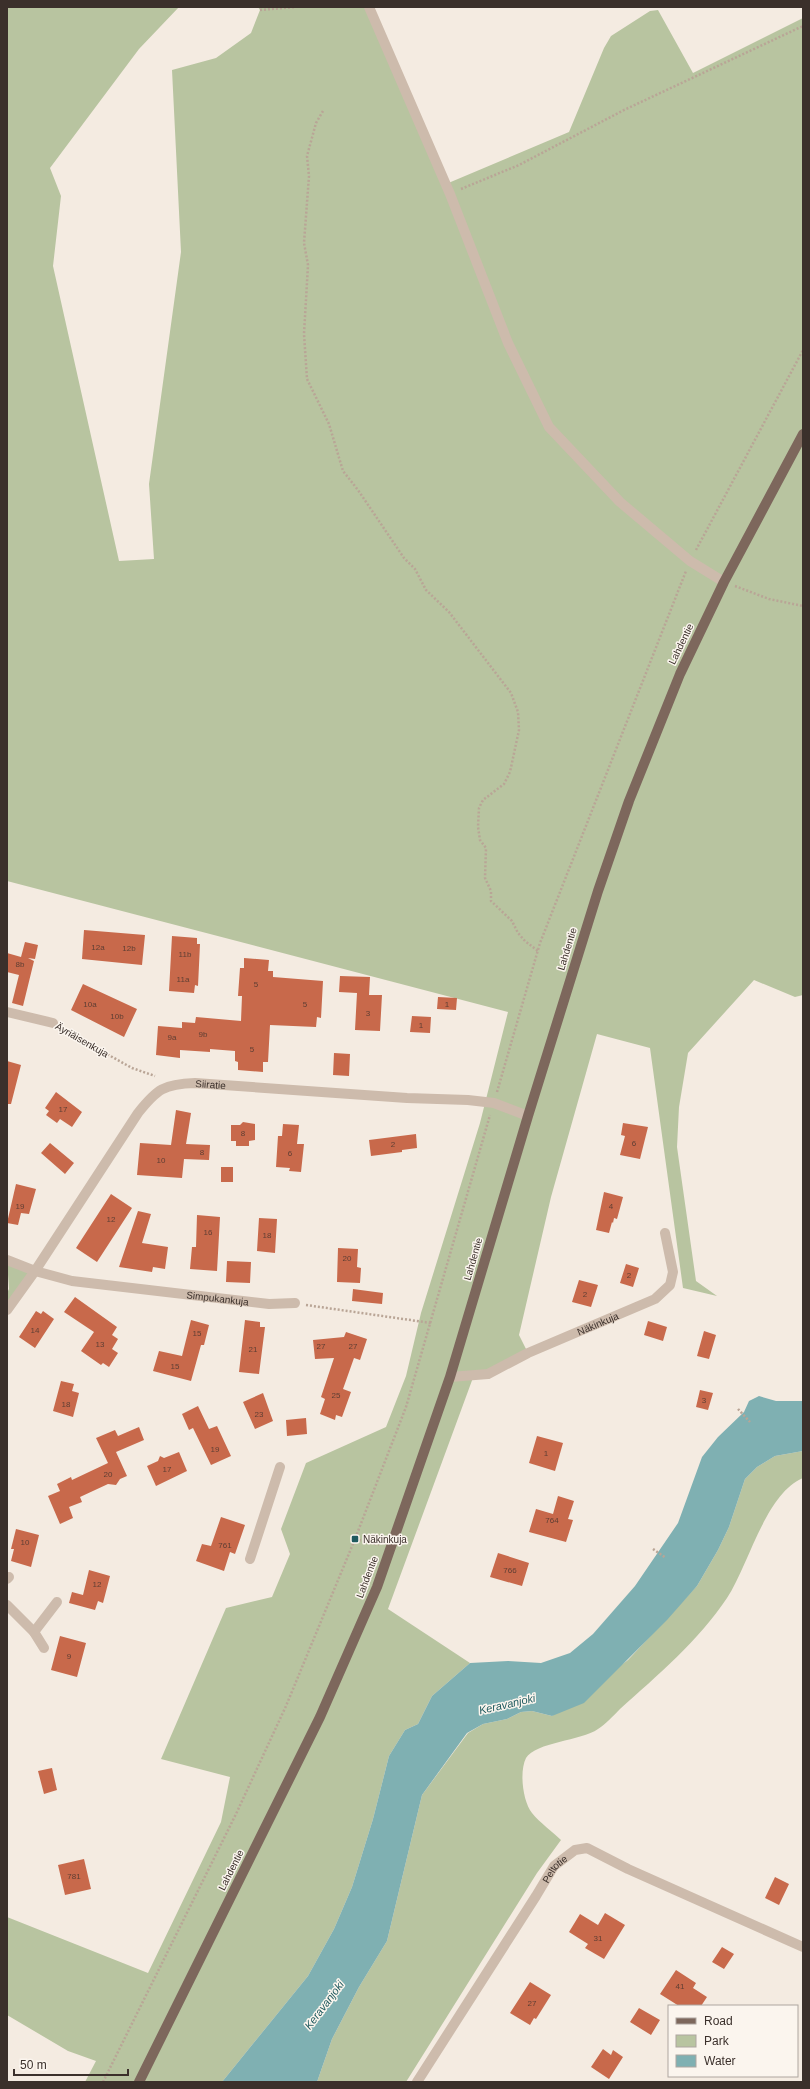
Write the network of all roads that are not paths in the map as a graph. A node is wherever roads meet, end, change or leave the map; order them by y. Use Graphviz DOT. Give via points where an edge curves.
graph roads {
  1 [pos="369,7"];
  2 [pos="803,434"];
  3 [pos="724,582"];
  4 [pos="7,1012"];
  5 [pos="53,1023"];
  6 [pos="528,1116"];
  7 [pos="665,1234"];
  8 [pos="7,1260"];
  9 [pos="35,1272"];
  10 [pos="295,1303"];
  11 [pos="7,1310"];
  12 [pos="450,1377"];
  13 [pos="280,1467"];
  14 [pos="250,1559"];
  15 [pos="57,1602"];
  16 [pos="9,1606"];
  17 [pos="34,1632"];
  18 [pos="44,1648"];
  19 [pos="803,1947"];
  20 [pos="139,2082"];
  21 [pos="417,2082"];
  1 -- 3 [label="street" via="450,194 508,343 549,427 620,502 690,561"];
  2 -- 3 [label="main road, Lahdentie"];
  3 -- 6 [label="main road, Lahdentie" via="680,674 629,801 598,891"];
  4 -- 5 [label="street, Äyriäisenkuja"];
  6 -- 9 [label="street, Siiratie" via="494,1103 468,1100 195,1084 167,1086 158,1090 138,1113"];
  6 -- 12 [label="main road, Lahdentie"];
  7 -- 12 [label="street, Näkinkuja" via="673,1272 670,1285 655,1299 488,1374"];
  8 -- 9 [label="street, Simpukankuja"];
  9 -- 10 [label="street, Simpukankuja" via="86,1283 270,1304"];
  9 -- 11 [label="street, Siiratie"];
  12 -- 20 [label="main road, Lahdentie" via="377,1587 320,1717"];
  13 -- 14 [label="street"];
  15 -- 17 [label="street"];
  16 -- 17 [label="street"];
  17 -- 18 [label="street"];
  19 -- 21 [label="street, Peltotie" via="628,1869 587,1848 575,1850 554,1866"];
}
